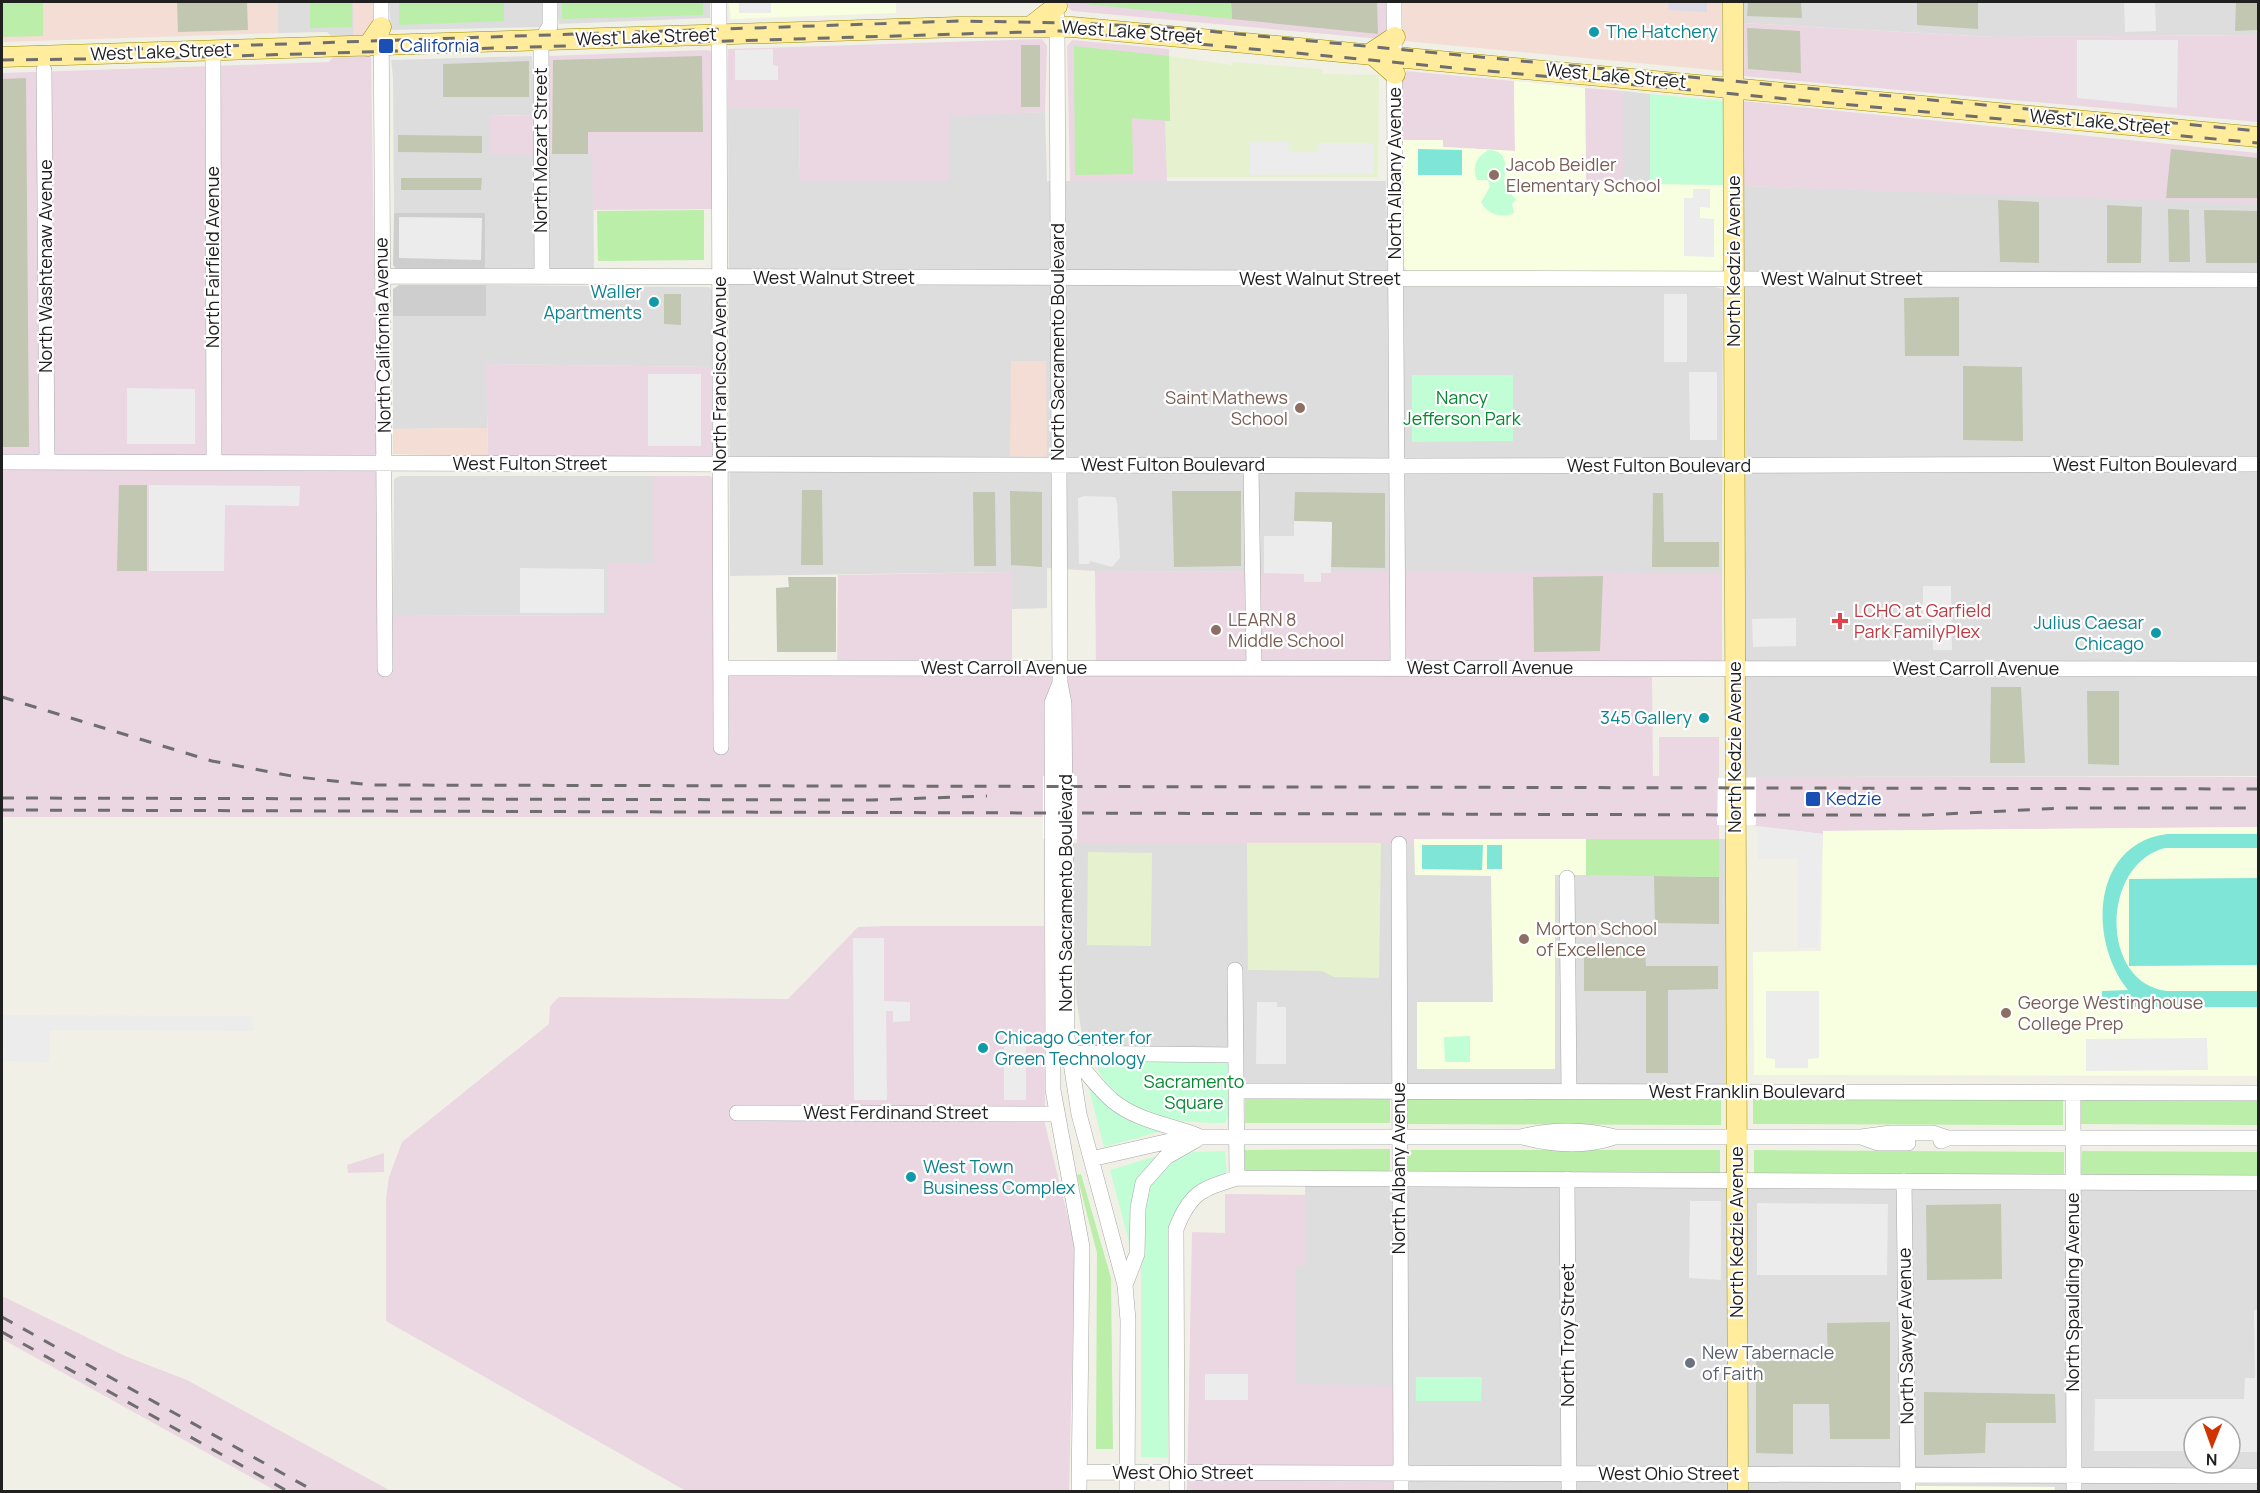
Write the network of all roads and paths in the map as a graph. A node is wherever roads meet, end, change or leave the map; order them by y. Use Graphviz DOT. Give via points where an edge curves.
graph roads {
  1 [pos="381,2"];
  2 [pos="550,2"];
  3 [pos="718,2"];
  4 [pos="1394,2"];
  5 [pos="1733,2"];
  6 [pos="1057,21"];
  7 [pos="1123,30"];
  8 [pos="718,34"];
  9 [pos="550,35"];
  10 [pos="374,42"];
  11 [pos="213,51"];
  12 [pos="1395,56"];
  13 [pos="2,57"];
  14 [pos="44,61"];
  15 [pos="1733,87"];
  16 [pos="2259,137"];
  17 [pos="382,276"];
  18 [pos="542,277"];
  19 [pos="720,277"];
  20 [pos="1058,279"];
  21 [pos="1396,279"];
  22 [pos="1734,279"];
  23 [pos="2259,280"];
  24 [pos="2,462"];
  25 [pos="47,462"];
  26 [pos="214,463"];
  27 [pos="384,464"];
  28 [pos="2259,464"];
  29 [pos="720,465"];
  30 [pos="1059,465"];
  31 [pos="1251,466"];
  32 [pos="1397,466"];
  33 [pos="1734,466"];
  34 [pos="721,668"];
  35 [pos="1254,668"];
  36 [pos="1398,668"];
  37 [pos="385,669"];
  38 [pos="1735,669"];
  39 [pos="2259,669"];
  40 [pos="1060,676"];
  41 [pos="721,747"];
  42 [pos="1399,844"];
  43 [pos="1567,878"];
  44 [pos="1236,970"];
  45 [pos="1061,1053"];
  46 [pos="1236,1055"];
  47 [pos="1236,1091"];
  48 [pos="1400,1092"];
  49 [pos="1569,1092"];
  50 [pos="1737,1092"];
  51 [pos="2073,1093"];
  52 [pos="2259,1093"];
  53 [pos="737,1113"];
  54 [pos="1055,1114"];
  55 [pos="1237,1136"];
  56 [pos="1400,1136"];
  57 [pos="1203,1137"];
  58 [pos="1737,1137"];
  59 [pos="2073,1138"];
  60 [pos="2259,1138"];
  61 [pos="1091,1159"];
  62 [pos="1237,1178"];
  63 [pos="1399,1179"];
  64 [pos="1567,1179"];
  65 [pos="1737,1180"];
  66 [pos="1904,1181"];
  67 [pos="2073,1182"];
  68 [pos="2259,1183"];
  69 [pos="1125,1285"];
  70 [pos="1079,1472"];
  71 [pos="1127,1472"];
  72 [pos="1177,1473"];
  73 [pos="1401,1473"];
  74 [pos="1569,1474"];
  75 [pos="1908,1474"];
  76 [pos="2074,1475"];
  77 [pos="2242,1476"];
  78 [pos="2259,1476"];
  79 [pos="1738,1483"];
  80 [pos="1079,1491"];
  81 [pos="1127,1491"];
  82 [pos="1177,1491"];
  83 [pos="1401,1491"];
  84 [pos="1569,1491"];
  85 [pos="1908,1491"];
  86 [pos="2074,1491"];
  87 [pos="2242,1491"];
  1 -- 10 [label="street, North California Avenue"];
  2 -- 9 [label="street, North Mozart Street"];
  3 -- 8 [label="street, North Francisco Avenue"];
  4 -- 12 [label="street, North Albany Avenue"];
  5 -- 15 [label="main road, North Kedzie Avenue"];
  6 -- 7 [label="main road, West Lake Street" via="1083,28"];
  6 -- 7 [label="main road" via="1108,18"];
  6 -- 8 [label="main road, West Lake Street" via="1029,26"];
  6 -- 20 [label="street, North Sacramento Boulevard"];
  7 -- 12 [label="main road, West Lake Street"];
  8 -- 9 [label="main road, West Lake Street"];
  8 -- 19 [label="street, North Francisco Avenue"];
  9 -- 10 [label="main road, West Lake Street" via="460,43"];
  9 -- 18 [label="street, North Mozart Street"];
  10 -- 11 [label="main road, West Lake Street"];
  10 -- 17 [label="street, North California Avenue"];
  11 -- 14 [label="main road, West Lake Street"];
  11 -- 26 [label="street, North Fairfield Avenue"];
  12 -- 15 [label="main road, West Lake Street"];
  12 -- 21 [label="street, North Albany Avenue"];
  13 -- 14 [label="main road, West Lake Street"];
  14 -- 25 [label="street, North Washtenaw Avenue"];
  15 -- 16 [label="main road, West Lake Street"];
  15 -- 22 [label="main road, North Kedzie Avenue"];
  17 -- 18 [label="street, West Walnut Street"];
  17 -- 27 [label="street, North California Avenue"];
  18 -- 19 [label="street, West Walnut Street"];
  19 -- 20 [label="street, West Walnut Street"];
  19 -- 29 [label="street, North Francisco Avenue"];
  20 -- 21 [label="street, West Walnut Street"];
  20 -- 30 [label="street, North Sacramento Boulevard"];
  21 -- 22 [label="street, West Walnut Street"];
  21 -- 32 [label="street, North Albany Avenue"];
  22 -- 23 [label="street, West Walnut Street"];
  22 -- 33 [label="main road, North Kedzie Avenue"];
  24 -- 25 [label="street, West Fulton Street"];
  25 -- 26 [label="street, West Fulton Street"];
  26 -- 27 [label="street, West Fulton Street"];
  27 -- 29 [label="street, West Fulton Street"];
  27 -- 37 [label="street, North California Avenue"];
  28 -- 33 [label="street, West Fulton Boulevard"];
  29 -- 30 [label="street, West Fulton Street"];
  29 -- 34 [label="street, North Francisco Avenue"];
  30 -- 31 [label="street, West Fulton Boulevard"];
  30 -- 40 [label="street, North Sacramento Boulevard"];
  31 -- 32 [label="street, West Fulton Boulevard"];
  31 -- 35 [label="street"];
  32 -- 33 [label="street, West Fulton Boulevard"];
  32 -- 36 [label="street, North Albany Avenue"];
  33 -- 38 [label="main road, North Kedzie Avenue"];
  34 -- 40 [label="street, West Carroll Avenue"];
  34 -- 41 [label="street, North Francisco Avenue"];
  35 -- 36 [label="street, West Carroll Avenue"];
  35 -- 40 [label="street, West Carroll Avenue"];
  36 -- 38 [label="street, West Carroll Avenue"];
  38 -- 39 [label="street, West Carroll Avenue"];
  38 -- 50 [label="main road, North Kedzie Avenue"];
  40 -- 45 [label="street, North Sacramento Boulevard" via="1065,704 1066,1006"];
  42 -- 48 [label="street, North Albany Avenue"];
  43 -- 49 [label="street"];
  44 -- 46 [label="street"];
  45 -- 46 [label="street"];
  45 -- 54 [label="street, North Sacramento Boulevard"];
  45 -- 57 [label="street" via="1088,1071 1101,1090 1134,1114"];
  45 -- 61 [label="street, North Sacramento Boulevard"];
  46 -- 47 [label="street"];
  47 -- 48 [label="street, West Franklin Boulevard"];
  47 -- 55 [label="street"];
  48 -- 49 [label="street, West Franklin Boulevard"];
  48 -- 56 [label="street, North Albany Avenue"];
  49 -- 50 [label="street, West Franklin Boulevard"];
  50 -- 51 [label="street, West Franklin Boulevard"];
  50 -- 58 [label="main road, North Kedzie Avenue"];
  51 -- 52 [label="street, West Franklin Boulevard"];
  51 -- 59 [label="street, North Spaulding Avenue"];
  53 -- 54 [label="street, West Ferdinand Street"];
  54 -- 70 [label="street, North Sacramento Boulevard" via="1082,1247"];
  55 -- 56 [label="street"];
  55 -- 57 [label="street"];
  55 -- 62 [label="street"];
  56 -- 58 [label="street" via="1521,1137 1542,1143 1597,1143 1615,1137"];
  56 -- 63 [label="street, North Albany Avenue"];
  57 -- 61 [label="street"];
  57 -- 69 [label="street" via="1166,1157 1143,1183 1137,1254"];
  58 -- 59 [label="street" via="1861,1137 1878,1143 1934,1143 1948,1138"];
  58 -- 65 [label="main road, North Kedzie Avenue"];
  59 -- 60 [label="street"];
  59 -- 67 [label="street, North Spaulding Avenue"];
  61 -- 69 [label="street, North Sacramento Boulevard"];
  62 -- 63 [label="street"];
  62 -- 72 [label="street" via="1194,1195 1176,1229"];
  63 -- 64 [label="street"];
  63 -- 73 [label="street, North Albany Avenue"];
  64 -- 65 [label="street"];
  64 -- 74 [label="street, North Troy Street"];
  65 -- 66 [label="street"];
  65 -- 79 [label="main road, North Kedzie Avenue"];
  66 -- 67 [label="street"];
  66 -- 75 [label="street, North Sawyer Avenue"];
  67 -- 68 [label="street"];
  67 -- 76 [label="street, North Spaulding Avenue"];
  69 -- 71 [label="street, North Sacramento Boulevard"];
  70 -- 71 [label="street, West Ohio Street"];
  70 -- 80 [label="street, North Sacramento Boulevard"];
  71 -- 72 [label="street, West Ohio Street"];
  71 -- 81 [label="street, North Sacramento Boulevard"];
  72 -- 73 [label="street, West Ohio Street"];
  72 -- 82 [label="street"];
  73 -- 74 [label="street, West Ohio Street"];
  73 -- 83 [label="street, North Albany Avenue"];
  74 -- 79 [label="street, West Ohio Street"];
  74 -- 84 [label="street, North Troy Street"];
  75 -- 76 [label="street, West Ohio Street"];
  75 -- 79 [label="street, West Ohio Street"];
  75 -- 85 [label="street, North Sawyer Avenue"];
  76 -- 77 [label="street, West Ohio Street"];
  76 -- 86 [label="street, North Spaulding Avenue"];
  77 -- 78 [label="street, West Ohio Street"];
  77 -- 87 [label="street"];
}
